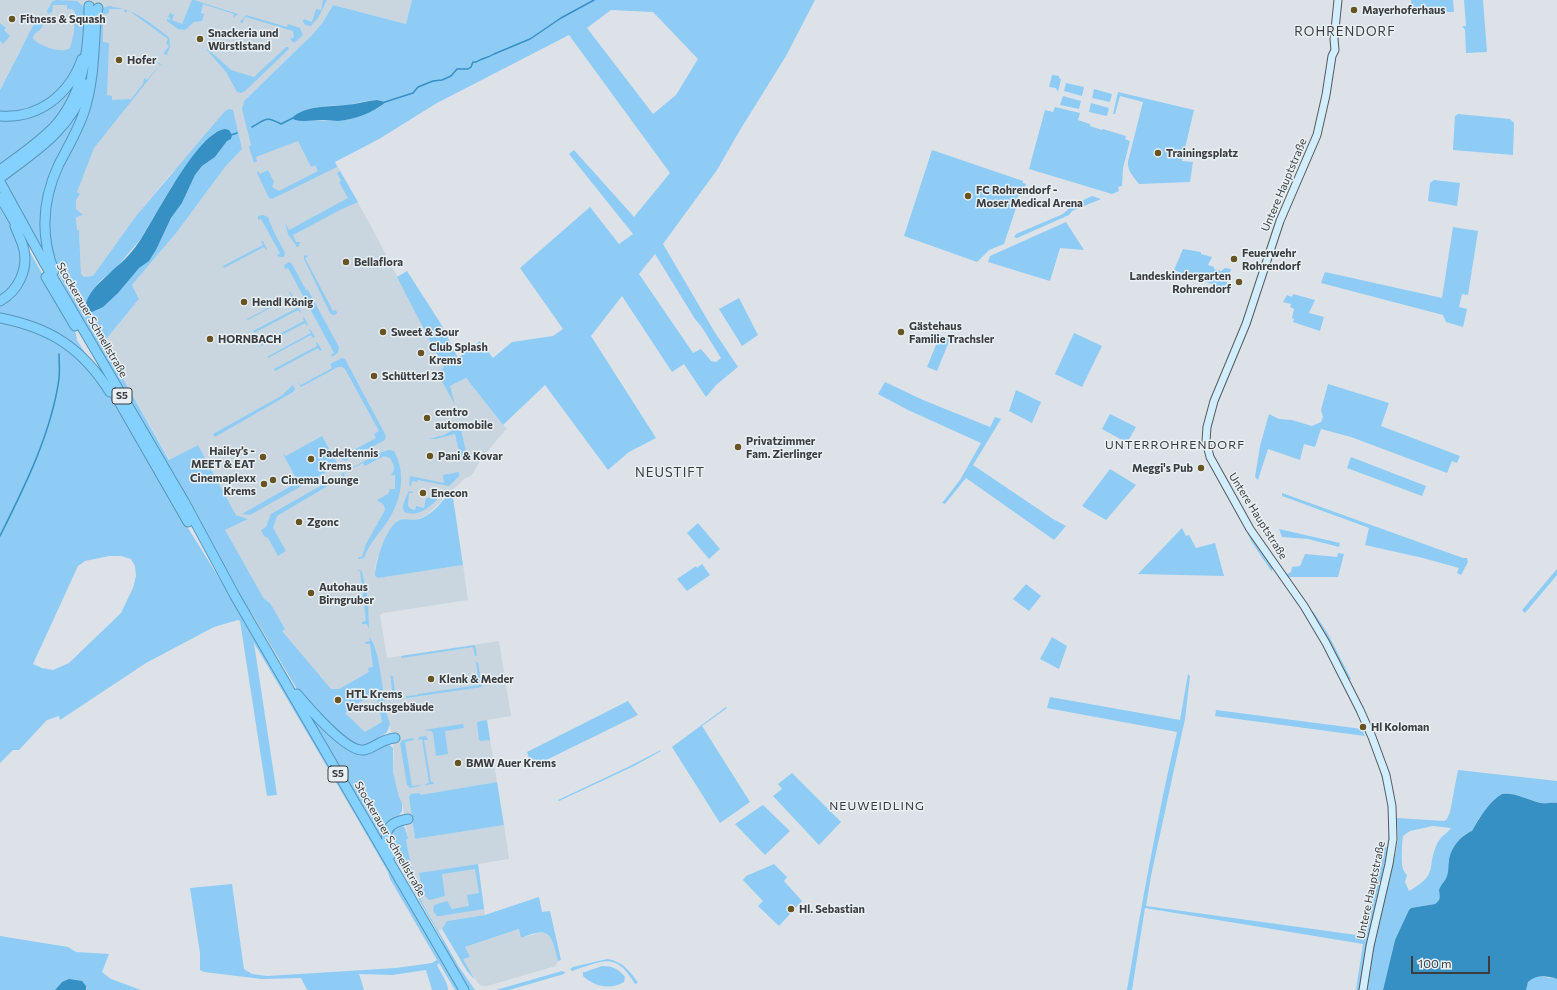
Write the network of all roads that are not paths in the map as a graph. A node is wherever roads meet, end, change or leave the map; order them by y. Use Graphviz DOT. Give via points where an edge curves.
graph roads {
  1 [pos="1338,0"];
  2 [pos="87,40"];
  3 [pos="92,62"];
  4 [pos="0,116"];
  5 [pos="0,170"];
  6 [pos="0,178"];
  7 [pos="0,182"];
  8 [pos="3,198"];
  9 [pos="7,210"];
  10 [pos="64,294"];
  11 [pos="0,300"];
  12 [pos="0,318"];
  13 [pos="120,406"];
  14 [pos="235,596"];
  15 [pos="281,675"];
  16 [pos="395,738"];
  17 [pos="408,818"];
  18 [pos="395,872"];
  19 [pos="464,990"];
  20 [pos="1363,990"];
  1 -- 20 [label="main road, Untere Hauptstraße" via="1335,48 1317,135 1280,221 1246,324 1214,401 1206,441 1210,458 1250,529 1304,606 1326,643 1360,710 1386,775 1392,806 1393,839"];
  2 -- 3 [label="highway" via="94,7 96,18"];
  2 -- 4 [label="highway" via="80,65 57,98 23,116"];
  2 -- 5 [label="highway" via="80,82 62,118 39,141"];
  3 -- 6 [label="highway" via="80,102 65,124 49,141"];
  3 -- 10 [label="highway" via="90,92 84,113 55,175 45,214 49,255"];
  7 -- 8 [label="highway, Stockerauer Schnellstraße / S5"];
  8 -- 9 [label="highway, Stockerauer Schnellstraße / S5"];
  8 -- 10 [label="highway, Stockerauer Schnellstraße / S5"];
  9 -- 11 [label="highway" via="22,241 24,269 18,285"];
  9 -- 13 [label="highway, Stockerauer Schnellstraße / S5"];
  10 -- 14 [label="highway, Stockerauer Schnellstraße / S5" via="185,503"];
  12 -- 13 [label="highway" via="46,332 73,348 96,371"];
  13 -- 14 [label="highway, Stockerauer Schnellstraße / S5"];
  14 -- 15 [label="highway, Stockerauer Schnellstraße / S5"];
  15 -- 16 [label="highway" via="311,710 350,747 367,749 382,740"];
  15 -- 18 [label="highway, Stockerauer Schnellstraße / S5"];
  17 -- 18 [label="highway" via="393,823 387,831 387,844"];
  18 -- 19 [label="highway, Stockerauer Schnellstraße / S5"];
}
